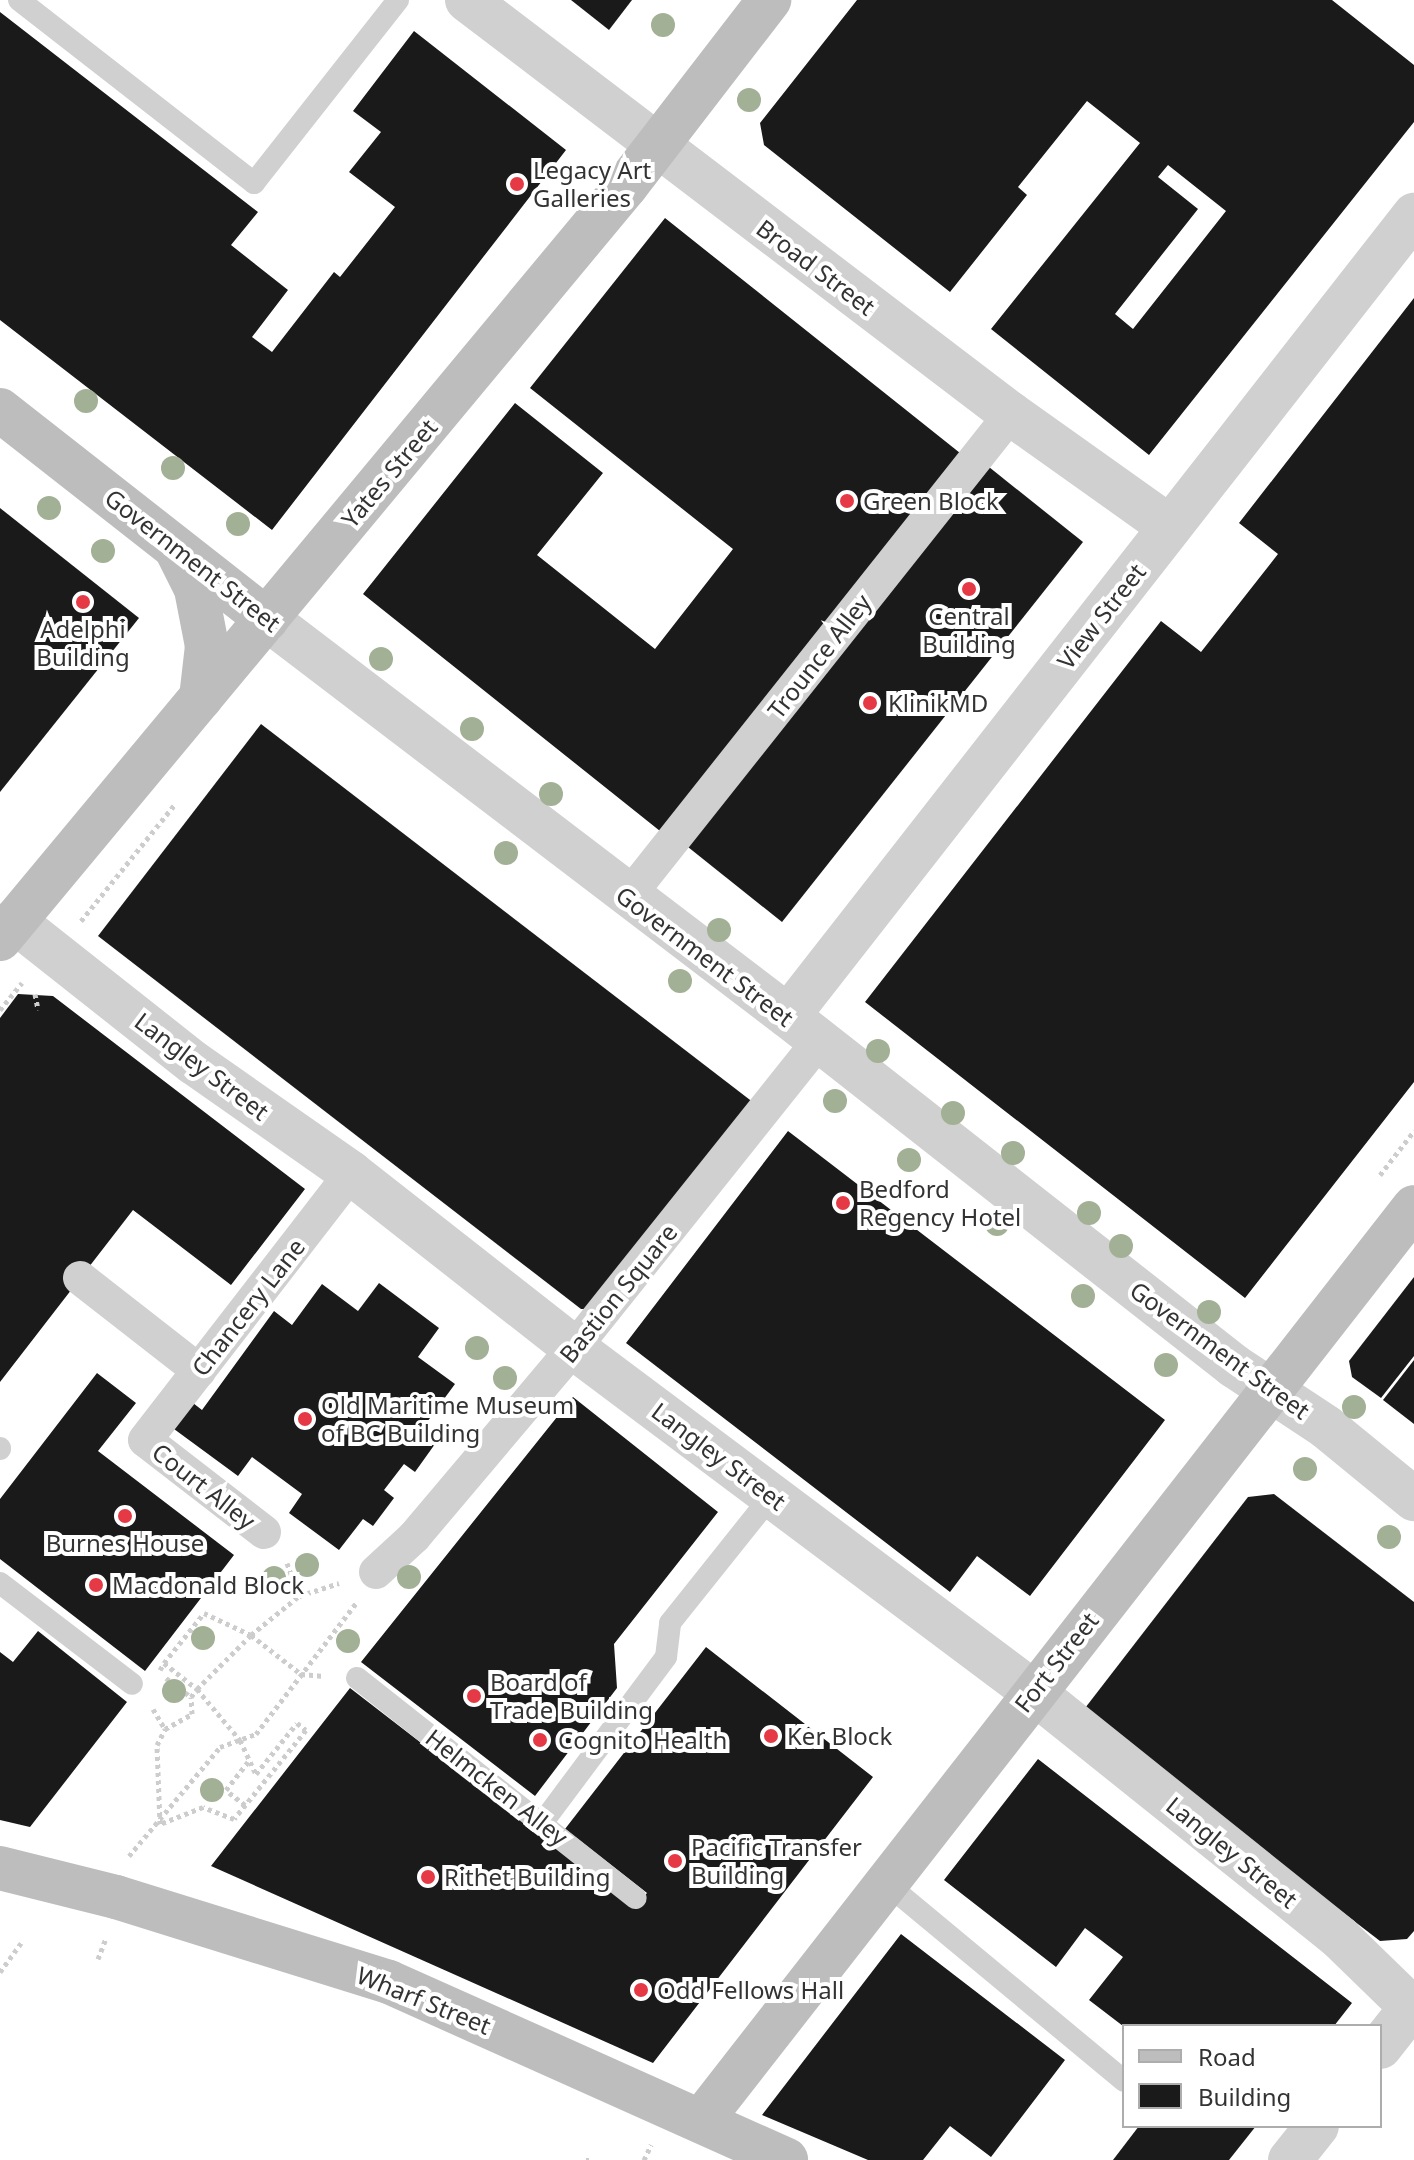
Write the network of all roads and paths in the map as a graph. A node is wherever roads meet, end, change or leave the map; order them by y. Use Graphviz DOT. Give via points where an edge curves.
graph roads {
  1 [pos="19,0"];
  2 [pos="398,0"];
  3 [pos="467,0"];
  4 [pos="769,0"];
  5 [pos="658,147"];
  6 [pos="1414,215"];
  7 [pos="0,410"];
  8 [pos="1011,414"];
  9 [pos="1170,527"];
  10 [pos="175,547"];
  11 [pos="267,619"];
  12 [pos="201,698"];
  13 [pos="183,794"];
  14 [pos="627,898"];
  15 [pos="7,930"];
  16 [pos="55,953"];
  17 [pos="0,1010"];
  18 [pos="803,1029"];
  19 [pos="351,1173"];
  20 [pos="1414,1207"];
  21 [pos="80,1278"];
  22 [pos="574,1348"];
  23 [pos="199,1371"];
  24 [pos="1270,1390"];
  25 [pos="145,1440"];
  26 [pos="772,1495"];
  27 [pos="1414,1499"];
  28 [pos="264,1532"];
  29 [pos="376,1572"];
  30 [pos="0,1583"];
  31 [pos="336,1630"];
  32 [pos="251,1635"];
  33 [pos="164,1663"];
  34 [pos="292,1667"];
  35 [pos="171,1668"];
  36 [pos="357,1678"];
  37 [pos="132,1684"];
  38 [pos="197,1689"];
  39 [pos="1032,1691"];
  40 [pos="240,1740"];
  41 [pos="248,1762"];
  42 [pos="245,1805"];
  43 [pos="543,1822"];
  44 [pos="160,1824"];
  45 [pos="129,1857"];
  46 [pos="0,1868"];
  47 [pos="887,1884"];
  48 [pos="636,1898"];
  49 [pos="107,1933"];
  50 [pos="21,1943"];
  51 [pos="98,1959"];
  52 [pos="0,1972"];
  53 [pos="1413,2005"];
  54 [pos="1382,2044"];
  55 [pos="1122,2079"];
  56 [pos="701,2121"];
  57 [pos="1315,2128"];
  58 [pos="652,2144"];
  59 [pos="644,2160"];
  60 [pos="786,2160"];
  61 [pos="1290,2160"];
  1 -- 2 [label="lane" via="254,183"];
  3 -- 5 [label="street, Broad Street"];
  4 -- 5 [label="main road, Yates Street"];
  5 -- 8 [label="street, Broad Street"];
  5 -- 11 [label="main road, Yates Street"];
  6 -- 9 [label="street, View Street"];
  7 -- 10 [label="main road, Government Street"];
  8 -- 9 [label="street, Broad Street"];
  8 -- 14 [label="street, Trounce Alley"];
  9 -- 18 [label="street, View Street"];
  10 -- 11 [label="main road, Government Street"];
  10 -- 12 [label="main road" via="196,589 207,646"];
  11 -- 12 [label="main road, Yates Street"];
  11 -- 14 [label="street, Government Street"];
  12 -- 15 [label="main road, Yates Street"];
  13 -- 16 [label="path"];
  14 -- 18 [label="street, Government Street"];
  15 -- 16 [label="street, Langley Street"];
  16 -- 17 [label="path"];
  16 -- 19 [label="street, Langley Street" via="194,1063"];
  18 -- 22 [label="street, Bastion Square"];
  18 -- 24 [label="street, Government Street"];
  19 -- 22 [label="street, Langley Street"];
  19 -- 23 [label="street, Chancery Lane"];
  20 -- 24 [label="main road, Fort Street"];
  21 -- 23 [label="street"];
  22 -- 26 [label="street, Langley Street"];
  22 -- 29 [label="street, Bastion Square" via="414,1537"];
  23 -- 25 [label="street, Chancery Lane"];
  24 -- 27 [label="street, Government Street" via="1326,1427"];
  24 -- 39 [label="main road, Fort Street"];
  25 -- 28 [label="street, Court Alley"];
  26 -- 39 [label="street, Langley Street"];
  26 -- 43 [label="lane" via="670,1623 666,1657"];
  29 -- 32 [label="path" via="299,1596"];
  30 -- 37 [label="lane"];
  31 -- 40 [label="path" via="256,1734"];
  32 -- 33 [label="path" via="204,1613"];
  32 -- 34 [label="path"];
  32 -- 38 [label="path"];
  35 -- 38 [label="path"];
  36 -- 43 [label="lane, Helmcken Alley"];
  38 -- 40 [label="path"];
  38 -- 44 [label="path" via="191,1697 192,1714 165,1729 157,1745"];
  39 -- 47 [label="main road, Fort Street"];
  39 -- 53 [label="street, Langley Street" via="1340,1938"];
  40 -- 41 [label="path"];
  40 -- 44 [label="path" via="220,1747"];
  41 -- 42 [label="path" via="226,1790"];
  41 -- 42 [label="path" via="256,1774 297,1723 306,1730"];
  42 -- 44 [label="path" via="234,1819 203,1807"];
  43 -- 48 [label="lane, Helmcken Alley"];
  44 -- 45 [label="path"];
  46 -- 56 [label="main road, Wharf Street" via="116,1897 389,1982"];
  47 -- 55 [label="lane"];
  47 -- 56 [label="main road, Fort Street"];
  49 -- 51 [label="path"];
  50 -- 52 [label="path"];
  53 -- 54 [label="street"];
  56 -- 60 [label="main road, Wharf Street"];
  57 -- 61 [label="street"];
  58 -- 59 [label="path"];
}
